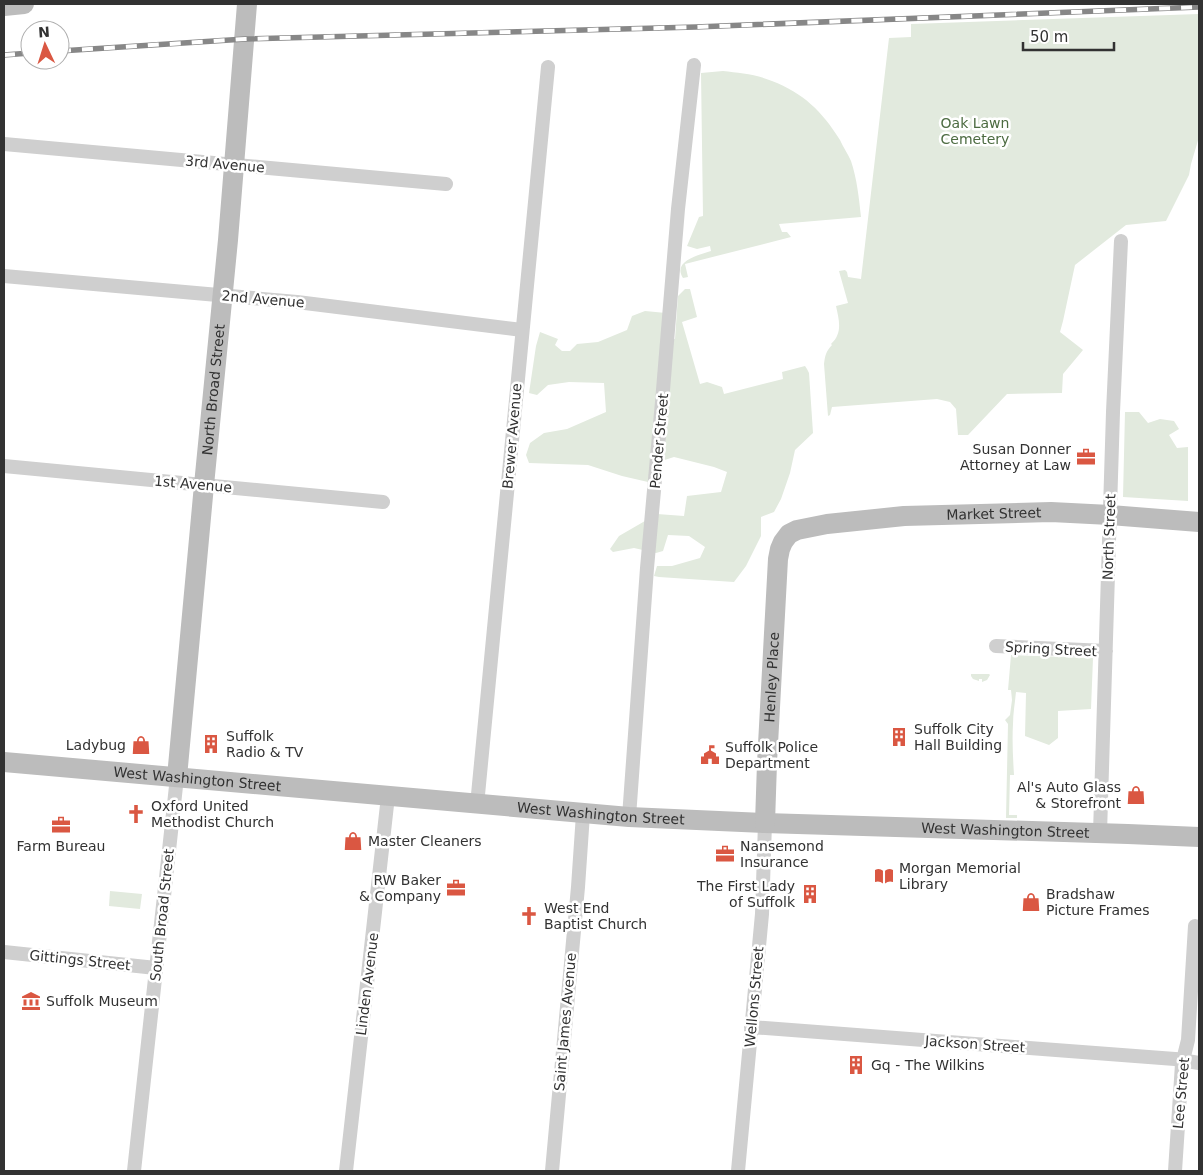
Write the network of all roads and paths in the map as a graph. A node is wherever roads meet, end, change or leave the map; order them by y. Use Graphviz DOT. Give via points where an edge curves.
graph roads {
  1 [pos="24,4"];
  2 [pos="247,4"];
  3 [pos="4,6"];
  4 [pos="694,65"];
  5 [pos="548,67"];
  6 [pos="4,144"];
  7 [pos="234,164"];
  8 [pos="446,184"];
  9 [pos="1121,241"];
  10 [pos="4,276"];
  11 [pos="222,295"];
  12 [pos="522,330"];
  13 [pos="4,466"];
  14 [pos="204,485"];
  15 [pos="383,502"];
  16 [pos="1110,515"];
  17 [pos="1199,522"];
  18 [pos="789,534"];
  19 [pos="996,646"];
  20 [pos="1106,651"];
  21 [pos="4,762"];
  22 [pos="177,777"];
  23 [pos="388,796"];
  24 [pos="477,804"];
  25 [pos="583,814"];
  26 [pos="629,817"];
  27 [pos="765,823"];
  28 [pos="1100,833"];
  29 [pos="1199,837"];
  30 [pos="1195,926"];
  31 [pos="4,952"];
  32 [pos="156,968"];
  33 [pos="752,1027"];
  34 [pos="1183,1060"];
  35 [pos="1199,1063"];
  36 [pos="134,1171"];
  37 [pos="346,1171"];
  38 [pos="552,1171"];
  39 [pos="738,1171"];
  40 [pos="1175,1171"];
  1 -- 3 [label="street"];
  2 -- 7 [label="street, North Broad Street"];
  4 -- 26 [label="street, Pender Street" via="678,209"];
  5 -- 12 [label="street, Brewer Avenue"];
  6 -- 7 [label="street, 3rd Avenue"];
  7 -- 8 [label="street, 3rd Avenue"];
  7 -- 11 [label="street, North Broad Street"];
  9 -- 16 [label="street, North Street"];
  10 -- 11 [label="street, 2nd Avenue"];
  11 -- 12 [label="street, 2nd Avenue"];
  11 -- 14 [label="street, North Broad Street"];
  12 -- 24 [label="street, Brewer Avenue"];
  13 -- 14 [label="street, 1st Avenue"];
  14 -- 15 [label="street, 1st Avenue"];
  14 -- 22 [label="street, North Broad Street"];
  16 -- 17 [label="street, Market Street"];
  16 -- 18 [label="street, Market Street" via="1051,512 904,516 808,527"];
  16 -- 20 [label="street, North Street"];
  18 -- 27 [label="street, Henley Place" via="778,559"];
  19 -- 20 [label="street, Spring Street"];
  20 -- 28 [label="street, North Street"];
  21 -- 22 [label="street, West Washington Street"];
  22 -- 23 [label="street, West Washington Street"];
  22 -- 32 [label="street, South Broad Street"];
  23 -- 24 [label="street, West Washington Street"];
  23 -- 37 [label="street, Linden Avenue"];
  24 -- 25 [label="street, West Washington Street"];
  25 -- 26 [label="street, West Washington Street"];
  25 -- 38 [label="street, Saint James Avenue"];
  26 -- 27 [label="street, West Washington Street"];
  27 -- 28 [label="street, West Washington Street"];
  27 -- 33 [label="street, Wellons Street" via="762,914"];
  28 -- 29 [label="street, West Washington Street"];
  30 -- 34 [label="street, Lee Street" via="1188,1040"];
  31 -- 32 [label="street, Gittings Street"];
  32 -- 36 [label="street, South Broad Street"];
  33 -- 34 [label="street, Jackson Street"];
  33 -- 39 [label="street, Wellons Street"];
  34 -- 35 [label="street, Jackson Street"];
  34 -- 40 [label="street, Lee Street"];
}
